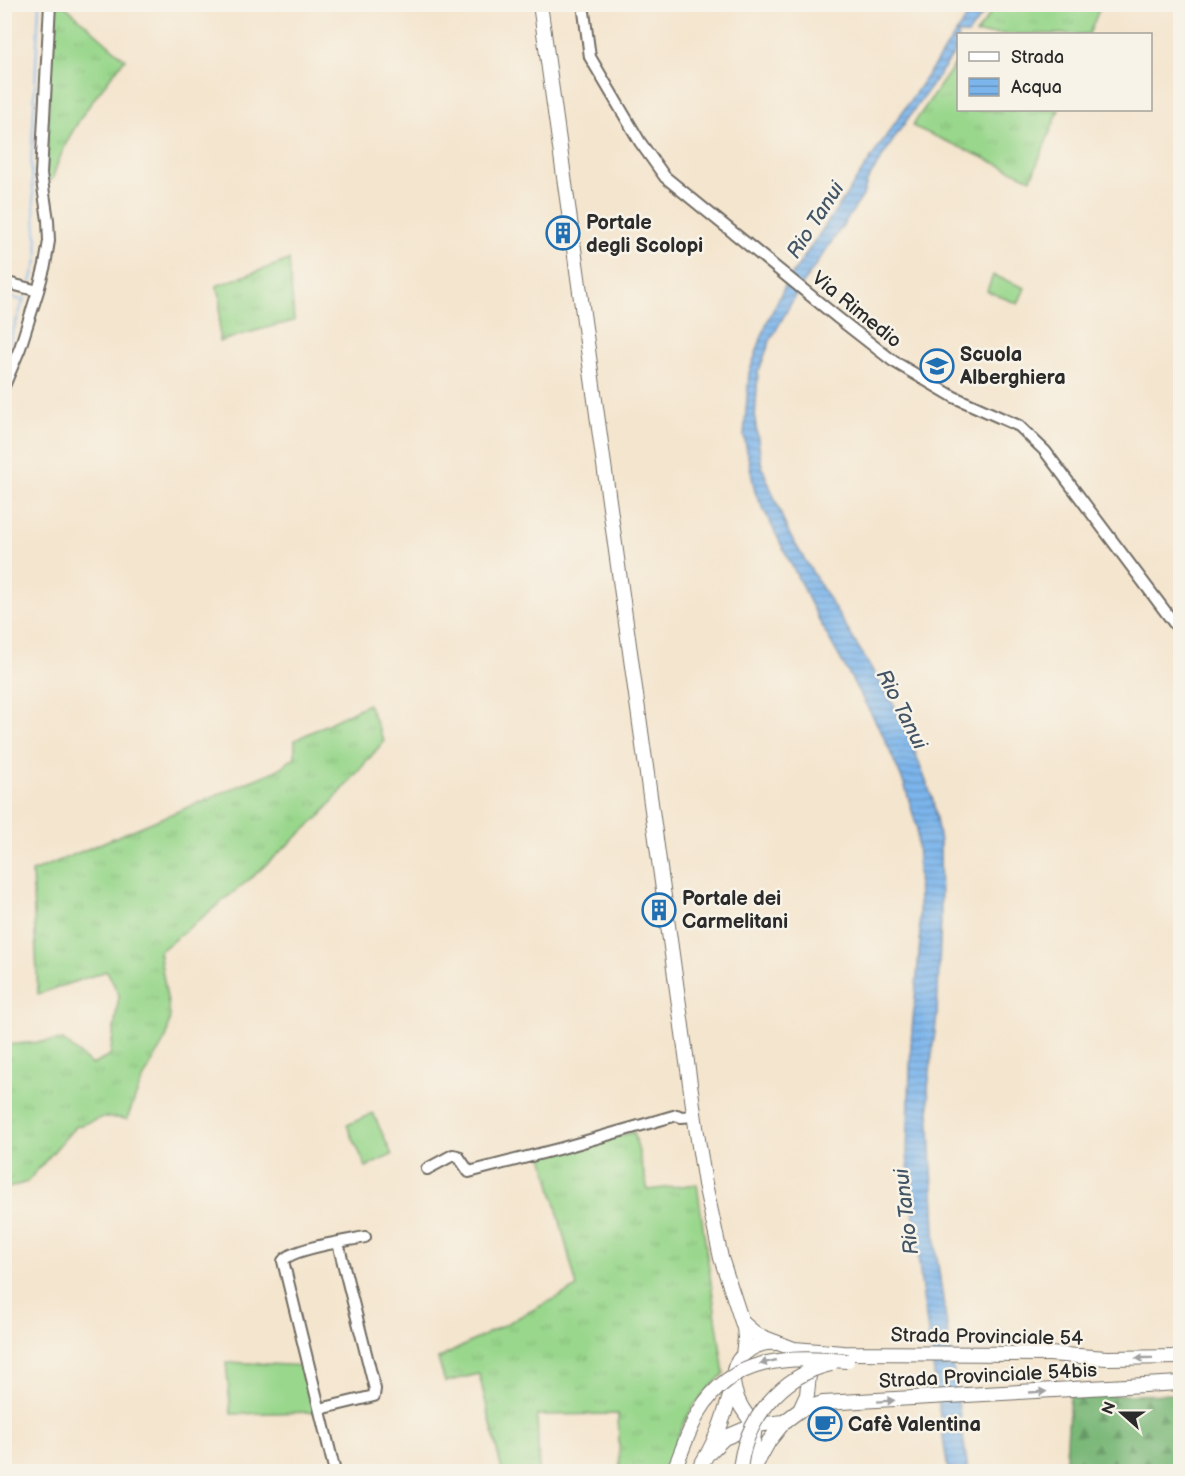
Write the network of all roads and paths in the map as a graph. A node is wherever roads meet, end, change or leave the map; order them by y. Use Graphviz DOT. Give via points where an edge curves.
graph roads {
  1 [pos="50,4"];
  2 [pos="540,4"];
  3 [pos="583,4"];
  4 [pos="4,282"];
  5 [pos="38,291"];
  6 [pos="4,386"];
  7 [pos="1180,631"];
  8 [pos="695,1116"];
  9 [pos="427,1169"];
  10 [pos="364,1237"];
  11 [pos="338,1243"];
  12 [pos="742,1322"];
  13 [pos="780,1344"];
  14 [pos="794,1349"];
  15 [pos="743,1355"];
  16 [pos="1180,1357"];
  17 [pos="982,1358"];
  18 [pos="847,1361"];
  19 [pos="1180,1383"];
  20 [pos="734,1384"];
  21 [pos="320,1409"];
  22 [pos="800,1410"];
  23 [pos="784,1422"];
  24 [pos="755,1425"];
  25 [pos="712,1451"];
  26 [pos="752,1453"];
  27 [pos="335,1472"];
  28 [pos="673,1472"];
  29 [pos="696,1472"];
  30 [pos="740,1472"];
  31 [pos="751,1472"];
  1 -- 5 [label="street" via="41,174 49,241"];
  2 -- 8 [label="main road"];
  3 -- 7 [label="street, Via Rimedio" via="590,57 655,165 680,190 908,372 1005,418 1033,438"];
  4 -- 5 [label="street"];
  5 -- 6 [label="street"];
  8 -- 9 [label="street" via="677,1115 470,1172 453,1155"];
  8 -- 12 [label="main road" via="721,1258"];
  10 -- 11 [label="street"];
  11 -- 21 [label="street" via="286,1257 283,1262"];
  11 -- 21 [label="street" via="375,1396"];
  12 -- 13 [label="main road" via="757,1335"];
  12 -- 15 [label="main road"];
  13 -- 14 [label="main road"];
  13 -- 15 [label="main road" via="761,1344"];
  14 -- 17 [label="main road, Strada Provinciale 54"];
  14 -- 22 [label="main road" via="809,1374 807,1395"];
  15 -- 20 [label="main road" via="734,1369"];
  16 -- 17 [label="main road, Strada Provinciale 54, one-way" via="1085,1361"];
  17 -- 18 [label="main road" via="922,1363"];
  18 -- 28 [label="main road, one-way, bridge" via="780,1359 740,1372 703,1405"];
  18 -- 30 [label="main road, bridge" via="814,1369 780,1390 750,1430"];
  22 -- 19 [label="main road, Strada Provinciale 54bis, one-way" via="823,1403"];
  20 -- 24 [label="main road" via="738,1402"];
  20 -- 25 [label="main road"];
  21 -- 27 [label="street"];
  22 -- 23 [label="main road"];
  23 -- 24 [label="main road"];
  23 -- 31 [label="main road"];
  24 -- 25 [label="main road" via="724,1438"];
  24 -- 26 [label="main road"];
  25 -- 26 [label="main road" via="738,1441 747,1444"];
  25 -- 29 [label="main road"];
  26 -- 31 [label="main road"];
}
